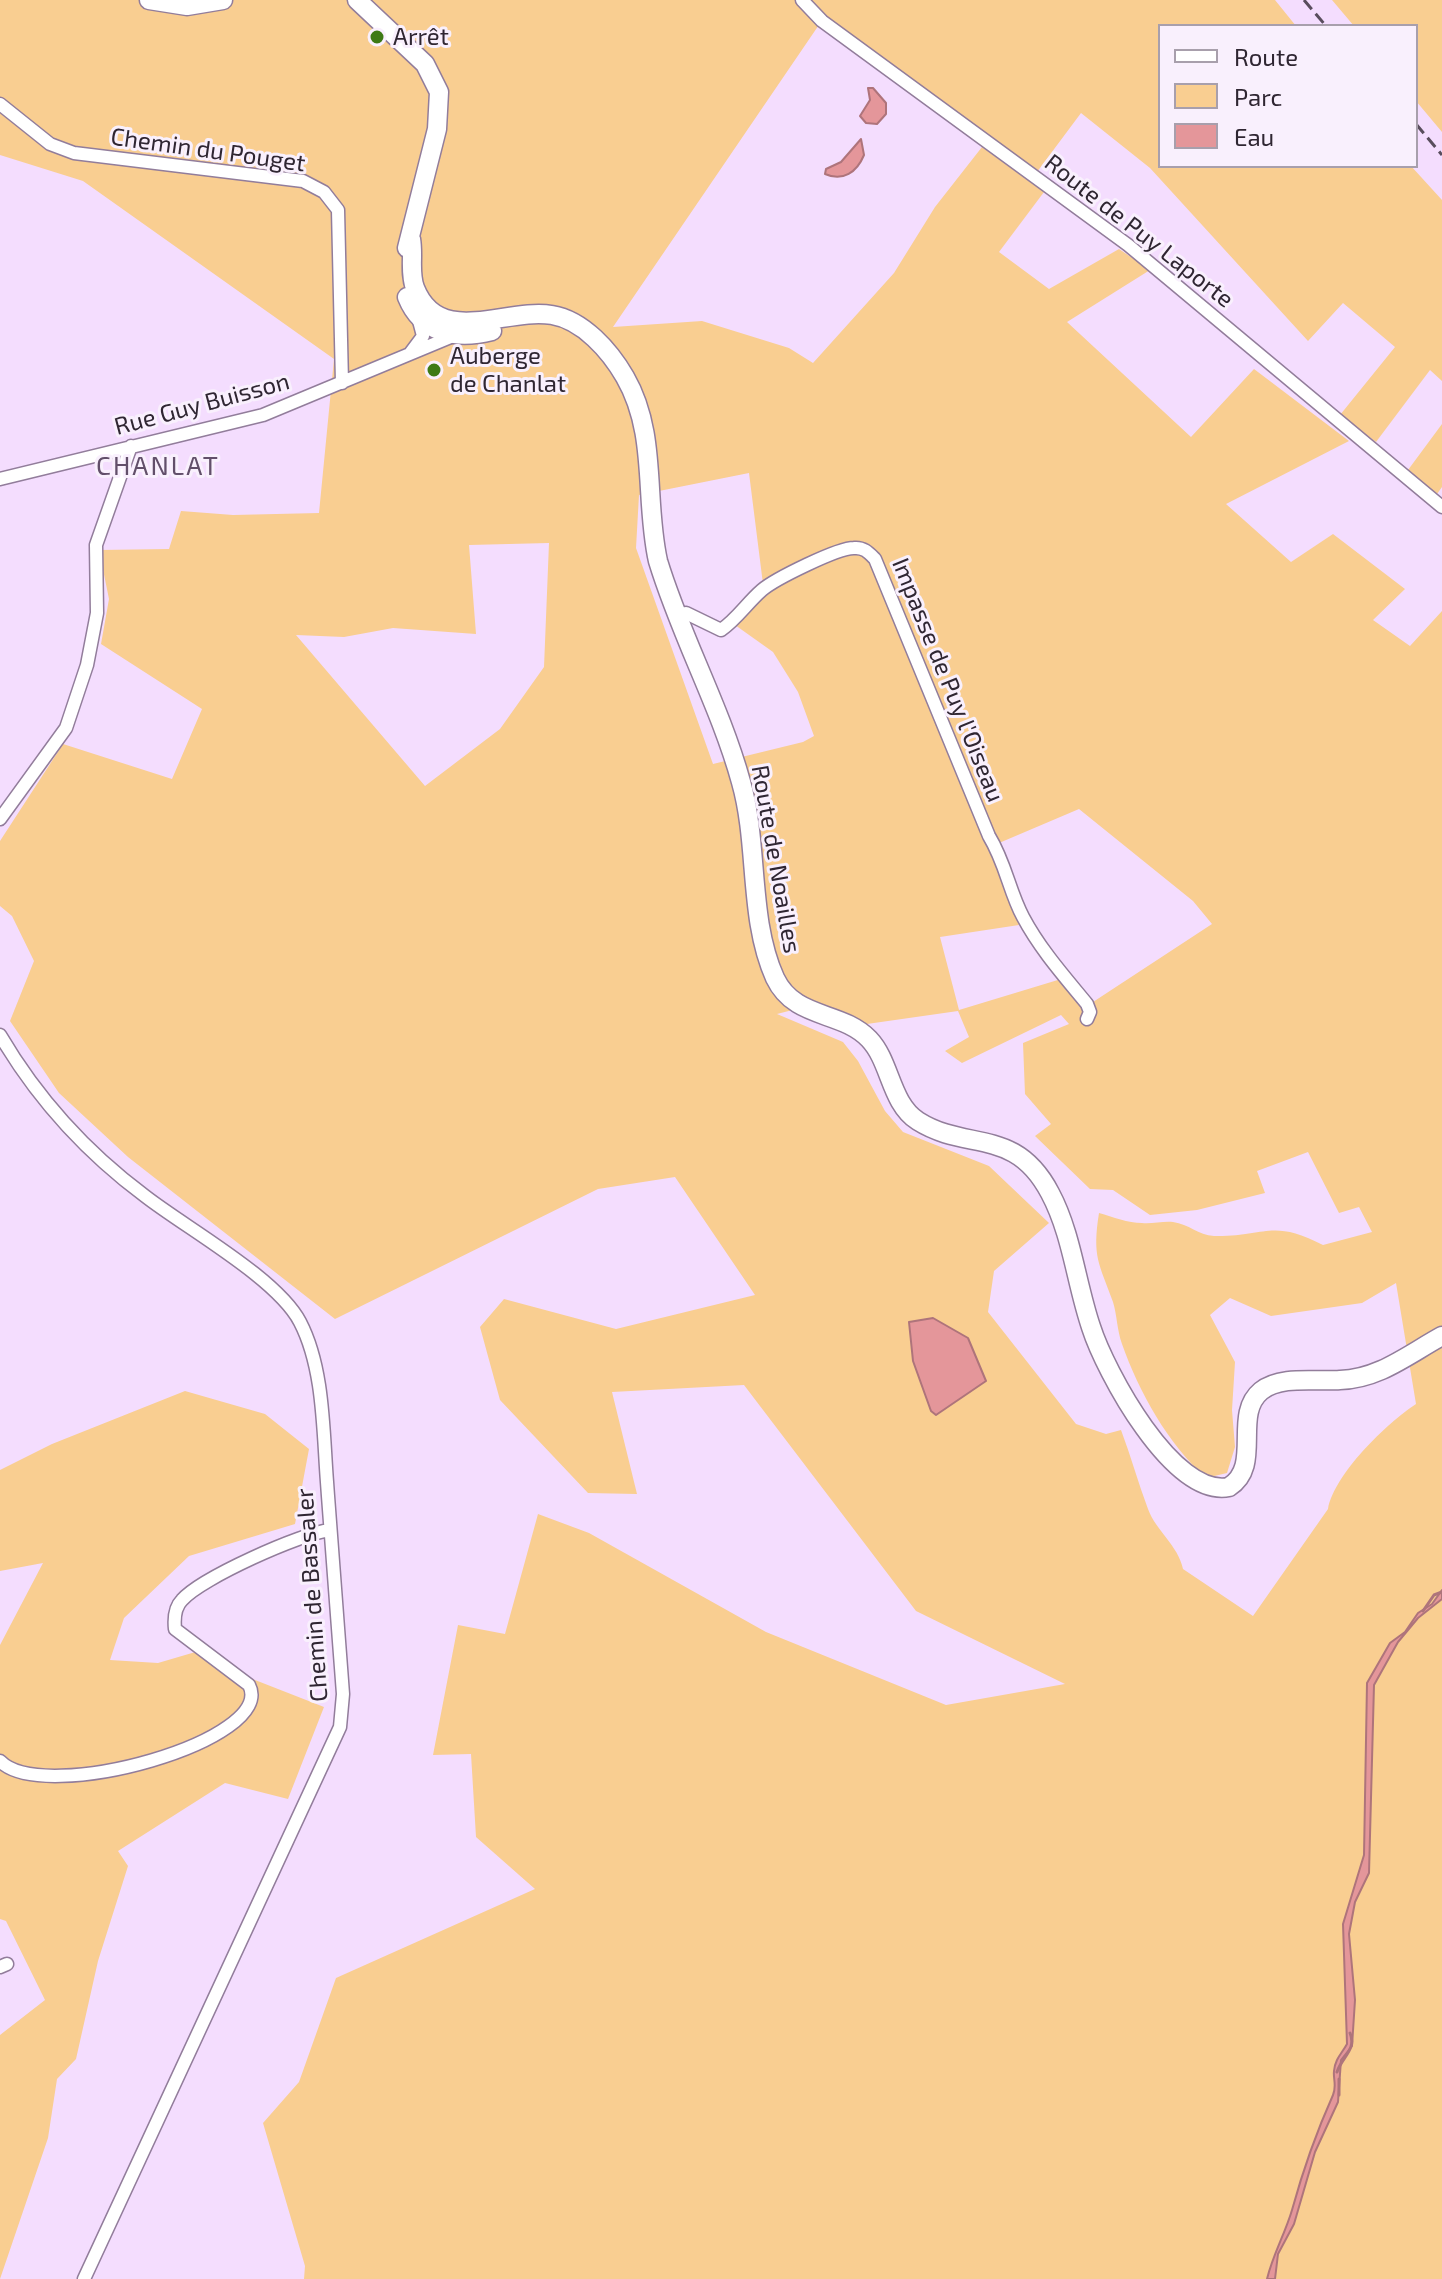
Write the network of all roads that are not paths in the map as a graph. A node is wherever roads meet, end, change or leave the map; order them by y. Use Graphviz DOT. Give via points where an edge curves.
graph roads {
  1 [pos="149,0"];
  2 [pos="223,0"];
  3 [pos="357,0"];
  4 [pos="802,0"];
  5 [pos="0,104"];
  6 [pos="581,327"];
  7 [pos="435,329"];
  8 [pos="342,383"];
  9 [pos="131,446"];
  10 [pos="0,479"];
  11 [pos="1442,507"];
  12 [pos="676,616"];
  13 [pos="0,819"];
  14 [pos="1087,1019"];
  15 [pos="0,1035"];
  16 [pos="1442,1336"];
  17 [pos="330,1530"];
  18 [pos="0,1761"];
  19 [pos="84,2279"];
  1 -- 2 [label="main road" via="187,6"];
  3 -- 7 [label="main road" via="425,64 439,92 437,129 403,277 409,302"];
  4 -- 11 [label="street, Route de Puy Laporte" via="822,21 1128,245"];
  5 -- 8 [label="street, Chemin du Pouget" via="50,144 74,153 303,181 324,192 338,210"];
  6 -- 7 [label="main road" via="542,321"];
  6 -- 7 [label="main road, Route de Noailles" via="553,315"];
  6 -- 12 [label="main road, Route de Noailles" via="617,364 640,408 654,543"];
  7 -- 8 [label="street, Rue Guy Buisson" via="411,352"];
  8 -- 9 [label="street, Rue Guy Buisson" via="263,415"];
  9 -- 10 [label="street, Rue Guy Buisson"];
  9 -- 13 [label="street" via="96,545 97,613 66,728"];
  12 -- 14 [label="street, Impasse de Puy l'Oiseau" via="686,613 721,630 763,588 841,550 866,550 875,559 1004,862 1021,914 1046,955 1087,1004"];
  12 -- 16 [label="main road, Route de Noailles" via="741,783 768,956 783,991 805,1010 858,1030 870,1040 901,1103 915,1119 1005,1148 1042,1178 1061,1220 1101,1354 1133,1408 1180,1469 1209,1487 1229,1487 1244,1468 1249,1416 1261,1391 1281,1382 1373,1375"];
  15 -- 17 [label="street, Chemin de Bassaler" via="66,1127 142,1194 272,1288 299,1320 310,1348 322,1419"];
  17 -- 18 [label="street" via="294,1539 180,1601 175,1629 255,1695 253,1705 228,1726 155,1762 100,1773 26,1775"];
  17 -- 19 [label="street, Chemin de Bassaler" via="343,1694 340,1727"];
}
